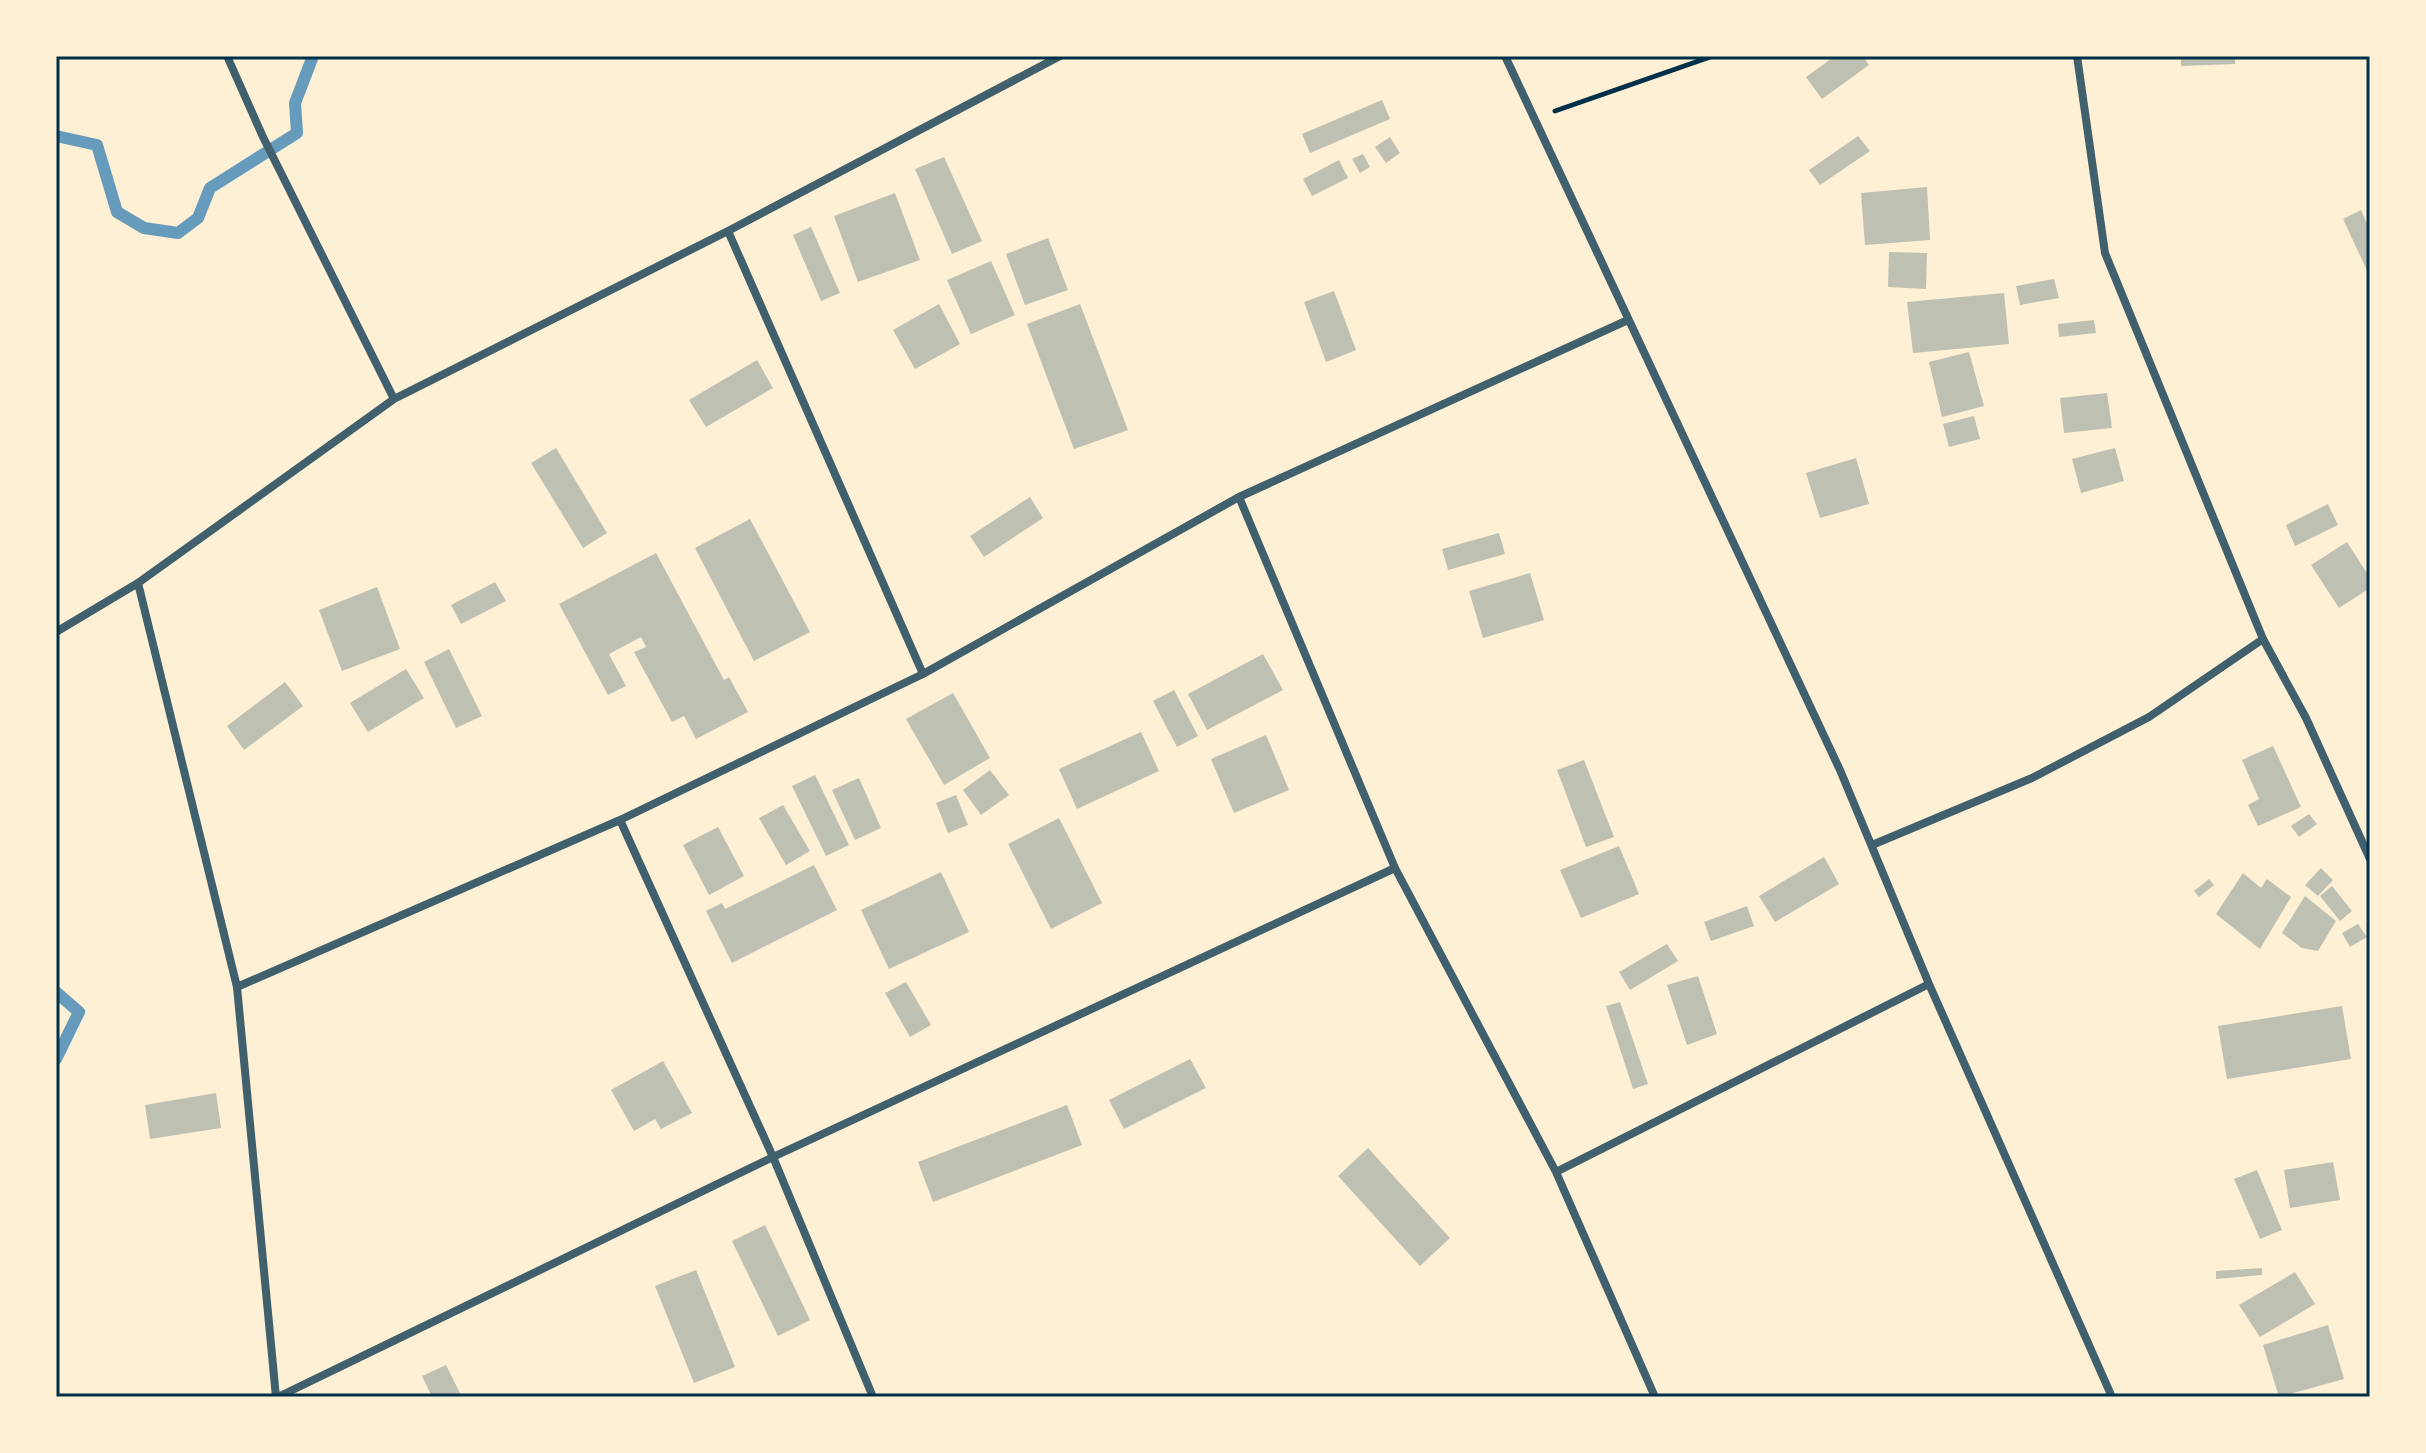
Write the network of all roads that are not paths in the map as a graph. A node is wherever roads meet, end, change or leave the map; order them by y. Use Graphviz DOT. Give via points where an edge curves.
graph roads {
  1 [pos="227,56"];
  2 [pos="1060,56"];
  3 [pos="1505,56"];
  4 [pos="2077,56"];
  5 [pos="728,231"];
  6 [pos="1628,320"];
  7 [pos="394,399"];
  8 [pos="1239,497"];
  9 [pos="138,583"];
  10 [pos="56,632"];
  11 [pos="2263,639"];
  12 [pos="923,674"];
  13 [pos="620,820"];
  14 [pos="1872,845"];
  15 [pos="2370,859"];
  16 [pos="1395,868"];
  17 [pos="1929,984"];
  18 [pos="237,987"];
  19 [pos="773,1157"];
  20 [pos="1556,1172"];
  21 [pos="2108,1396"];
  22 [pos="277,1397"];
  23 [pos="873,1397"];
  24 [pos="1655,1397"];
  1 -- 7 [label="street"];
  2 -- 5 [label="street"];
  3 -- 6 [label="street"];
  4 -- 11 [label="street" via="2105,253"];
  5 -- 7 [label="street"];
  5 -- 12 [label="street"];
  6 -- 8 [label="street"];
  6 -- 14 [label="street"];
  7 -- 9 [label="street"];
  8 -- 12 [label="street"];
  8 -- 16 [label="street"];
  9 -- 10 [label="street"];
  9 -- 18 [label="street"];
  11 -- 14 [label="street" via="2149,717 2032,778"];
  11 -- 15 [label="street" via="2306,718"];
  12 -- 13 [label="street"];
  13 -- 18 [label="street"];
  13 -- 19 [label="street"];
  14 -- 17 [label="street"];
  16 -- 19 [label="street"];
  16 -- 20 [label="street"];
  17 -- 20 [label="street"];
  17 -- 21 [label="street"];
  18 -- 22 [label="street"];
  19 -- 22 [label="street"];
  19 -- 23 [label="street"];
  20 -- 24 [label="street"];
}
